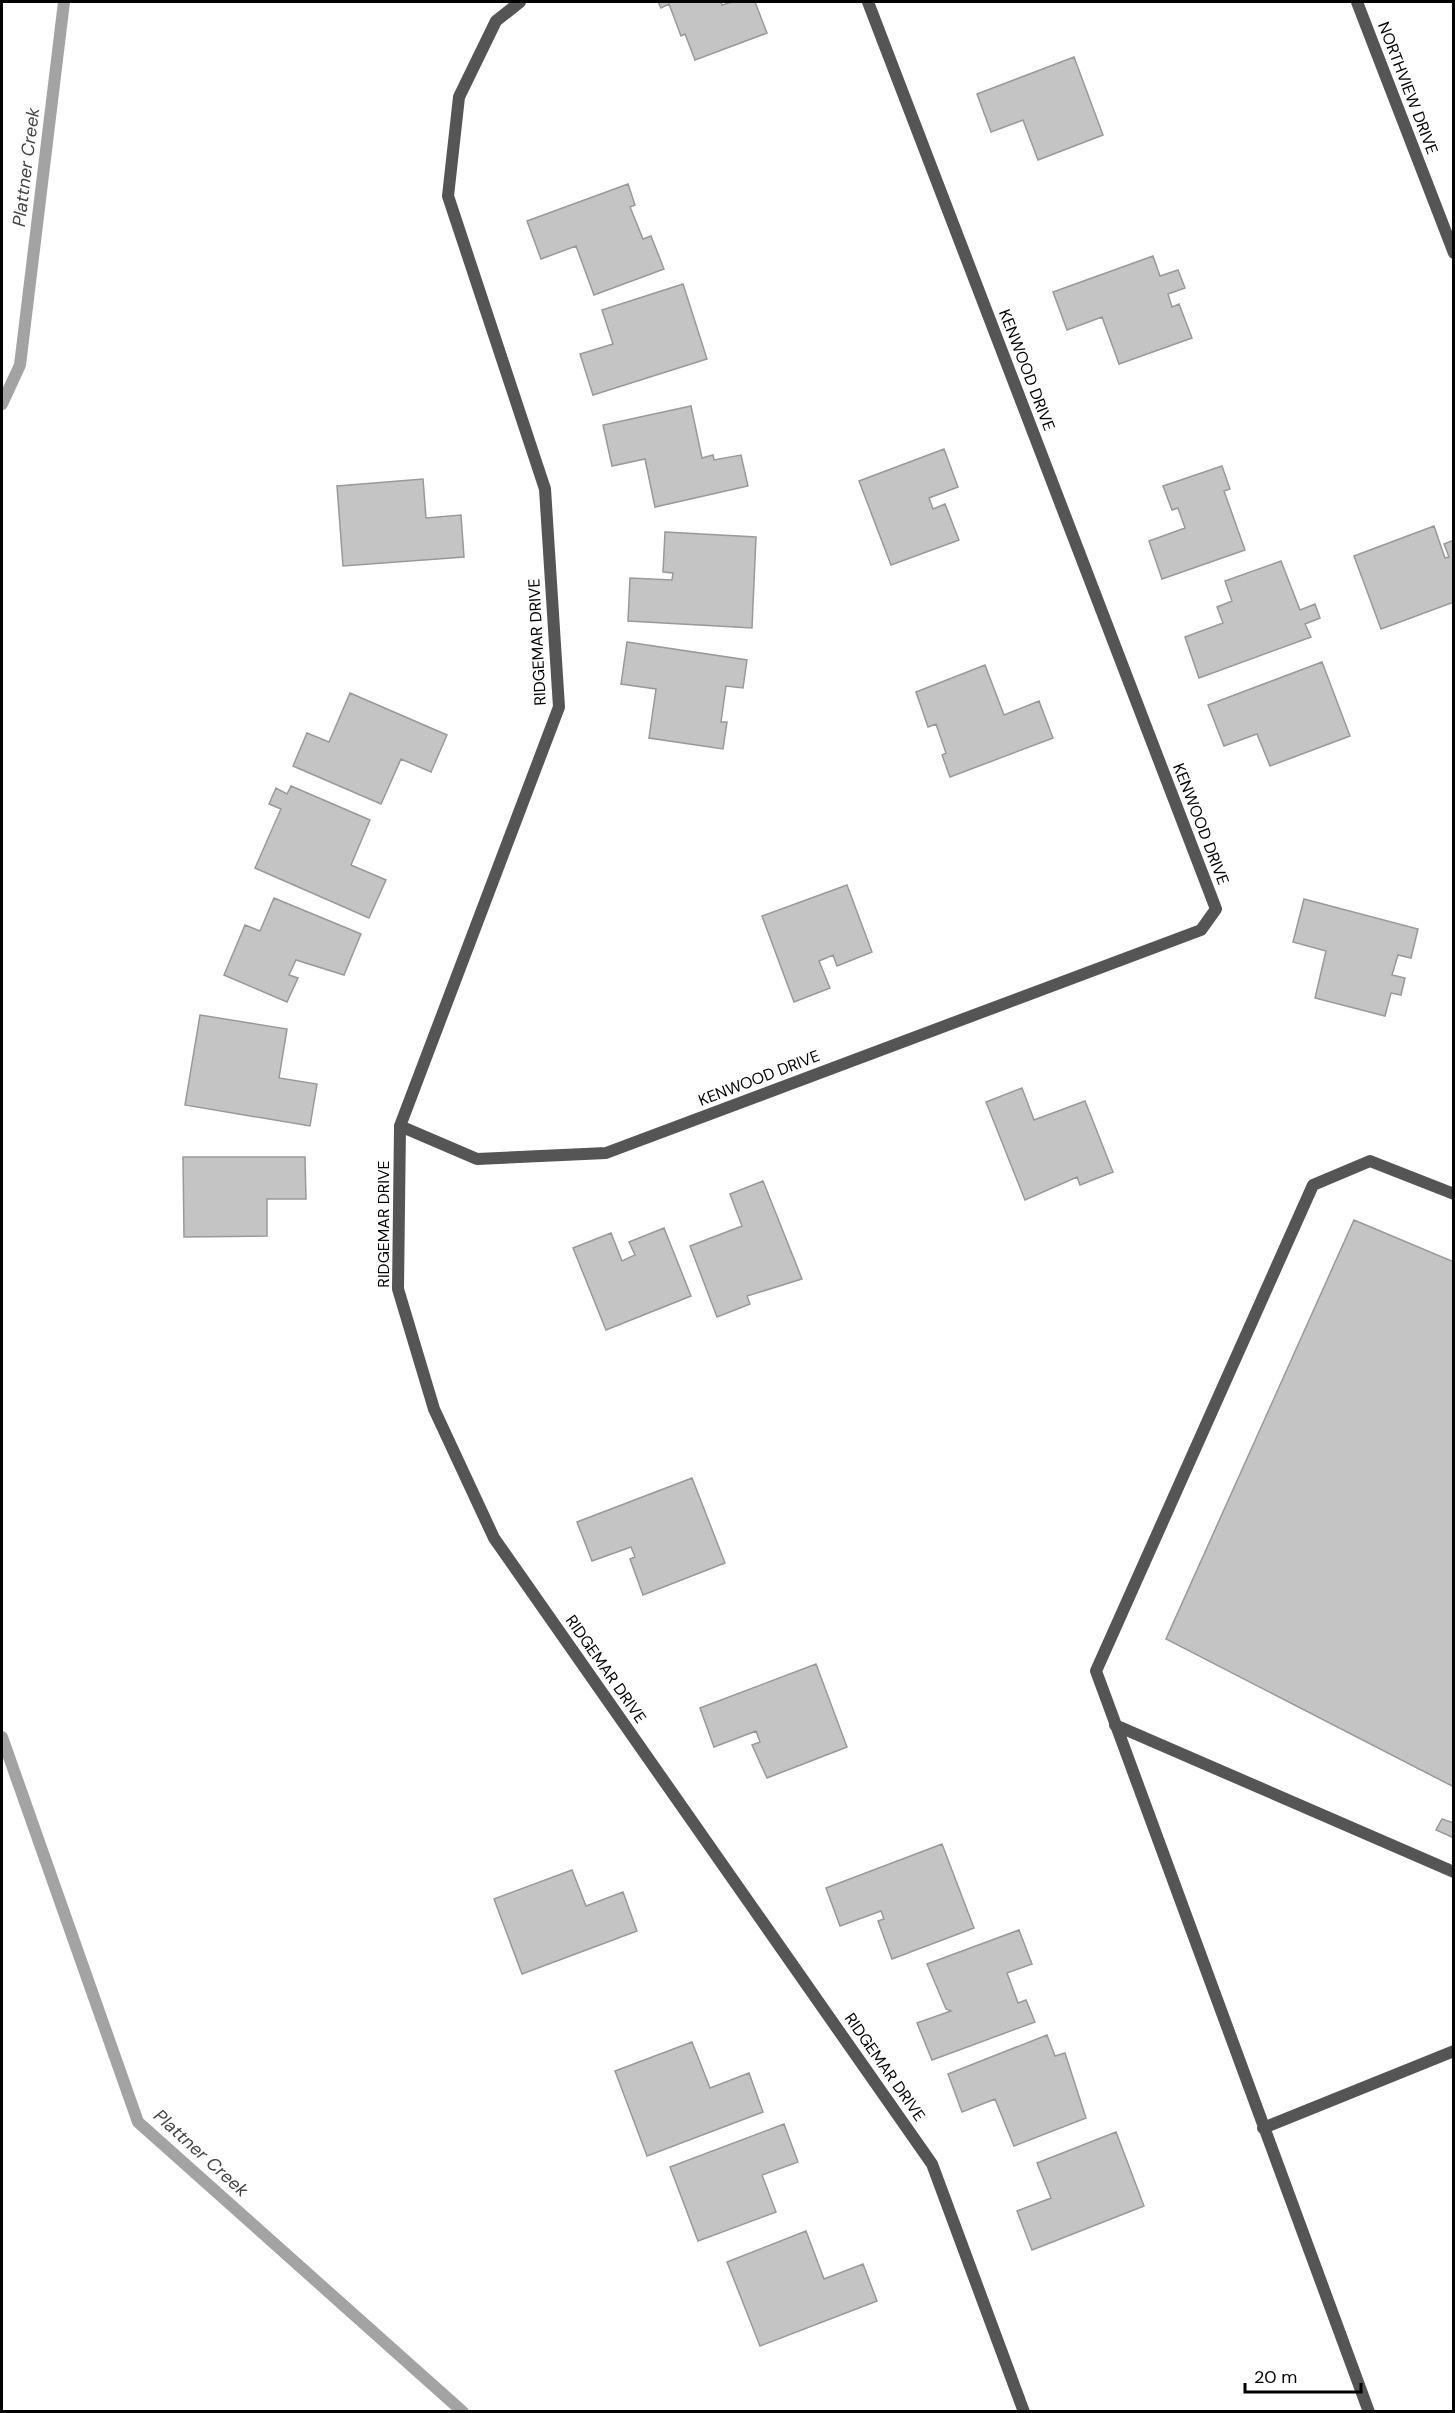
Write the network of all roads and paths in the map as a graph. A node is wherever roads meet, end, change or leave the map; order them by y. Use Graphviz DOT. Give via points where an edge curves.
graph roads {
  1 [pos="520,2"];
  2 [pos="868,2"];
  3 [pos="1357,2"];
  4 [pos="1454,253"];
  5 [pos="400,1126"];
  6 [pos="1454,1194"];
  7 [pos="1116,1725"];
  8 [pos="1454,1872"];
  9 [pos="1454,2051"];
  10 [pos="1263,2128"];
  11 [pos="1024,2412"];
  12 [pos="1369,2412"];
  1 -- 5 [label="street, RIDGEMAR DRIVE" via="496,21 459,97 448,196 545,489 559,707"];
  2 -- 5 [label="street, KENWOOD DRIVE" via="1216,909 1201,930 606,1153 477,1159"];
  3 -- 4 [label="street, NORTHVIEW DRIVE"];
  5 -- 11 [label="street, RIDGEMAR DRIVE" via="398,1289 434,1409 494,1538 932,2164"];
  6 -- 7 [label="street" via="1370,1161 1313,1185 1096,1671"];
  7 -- 8 [label="street"];
  7 -- 10 [label="street"];
  9 -- 10 [label="street"];
  10 -- 12 [label="street"];
}
